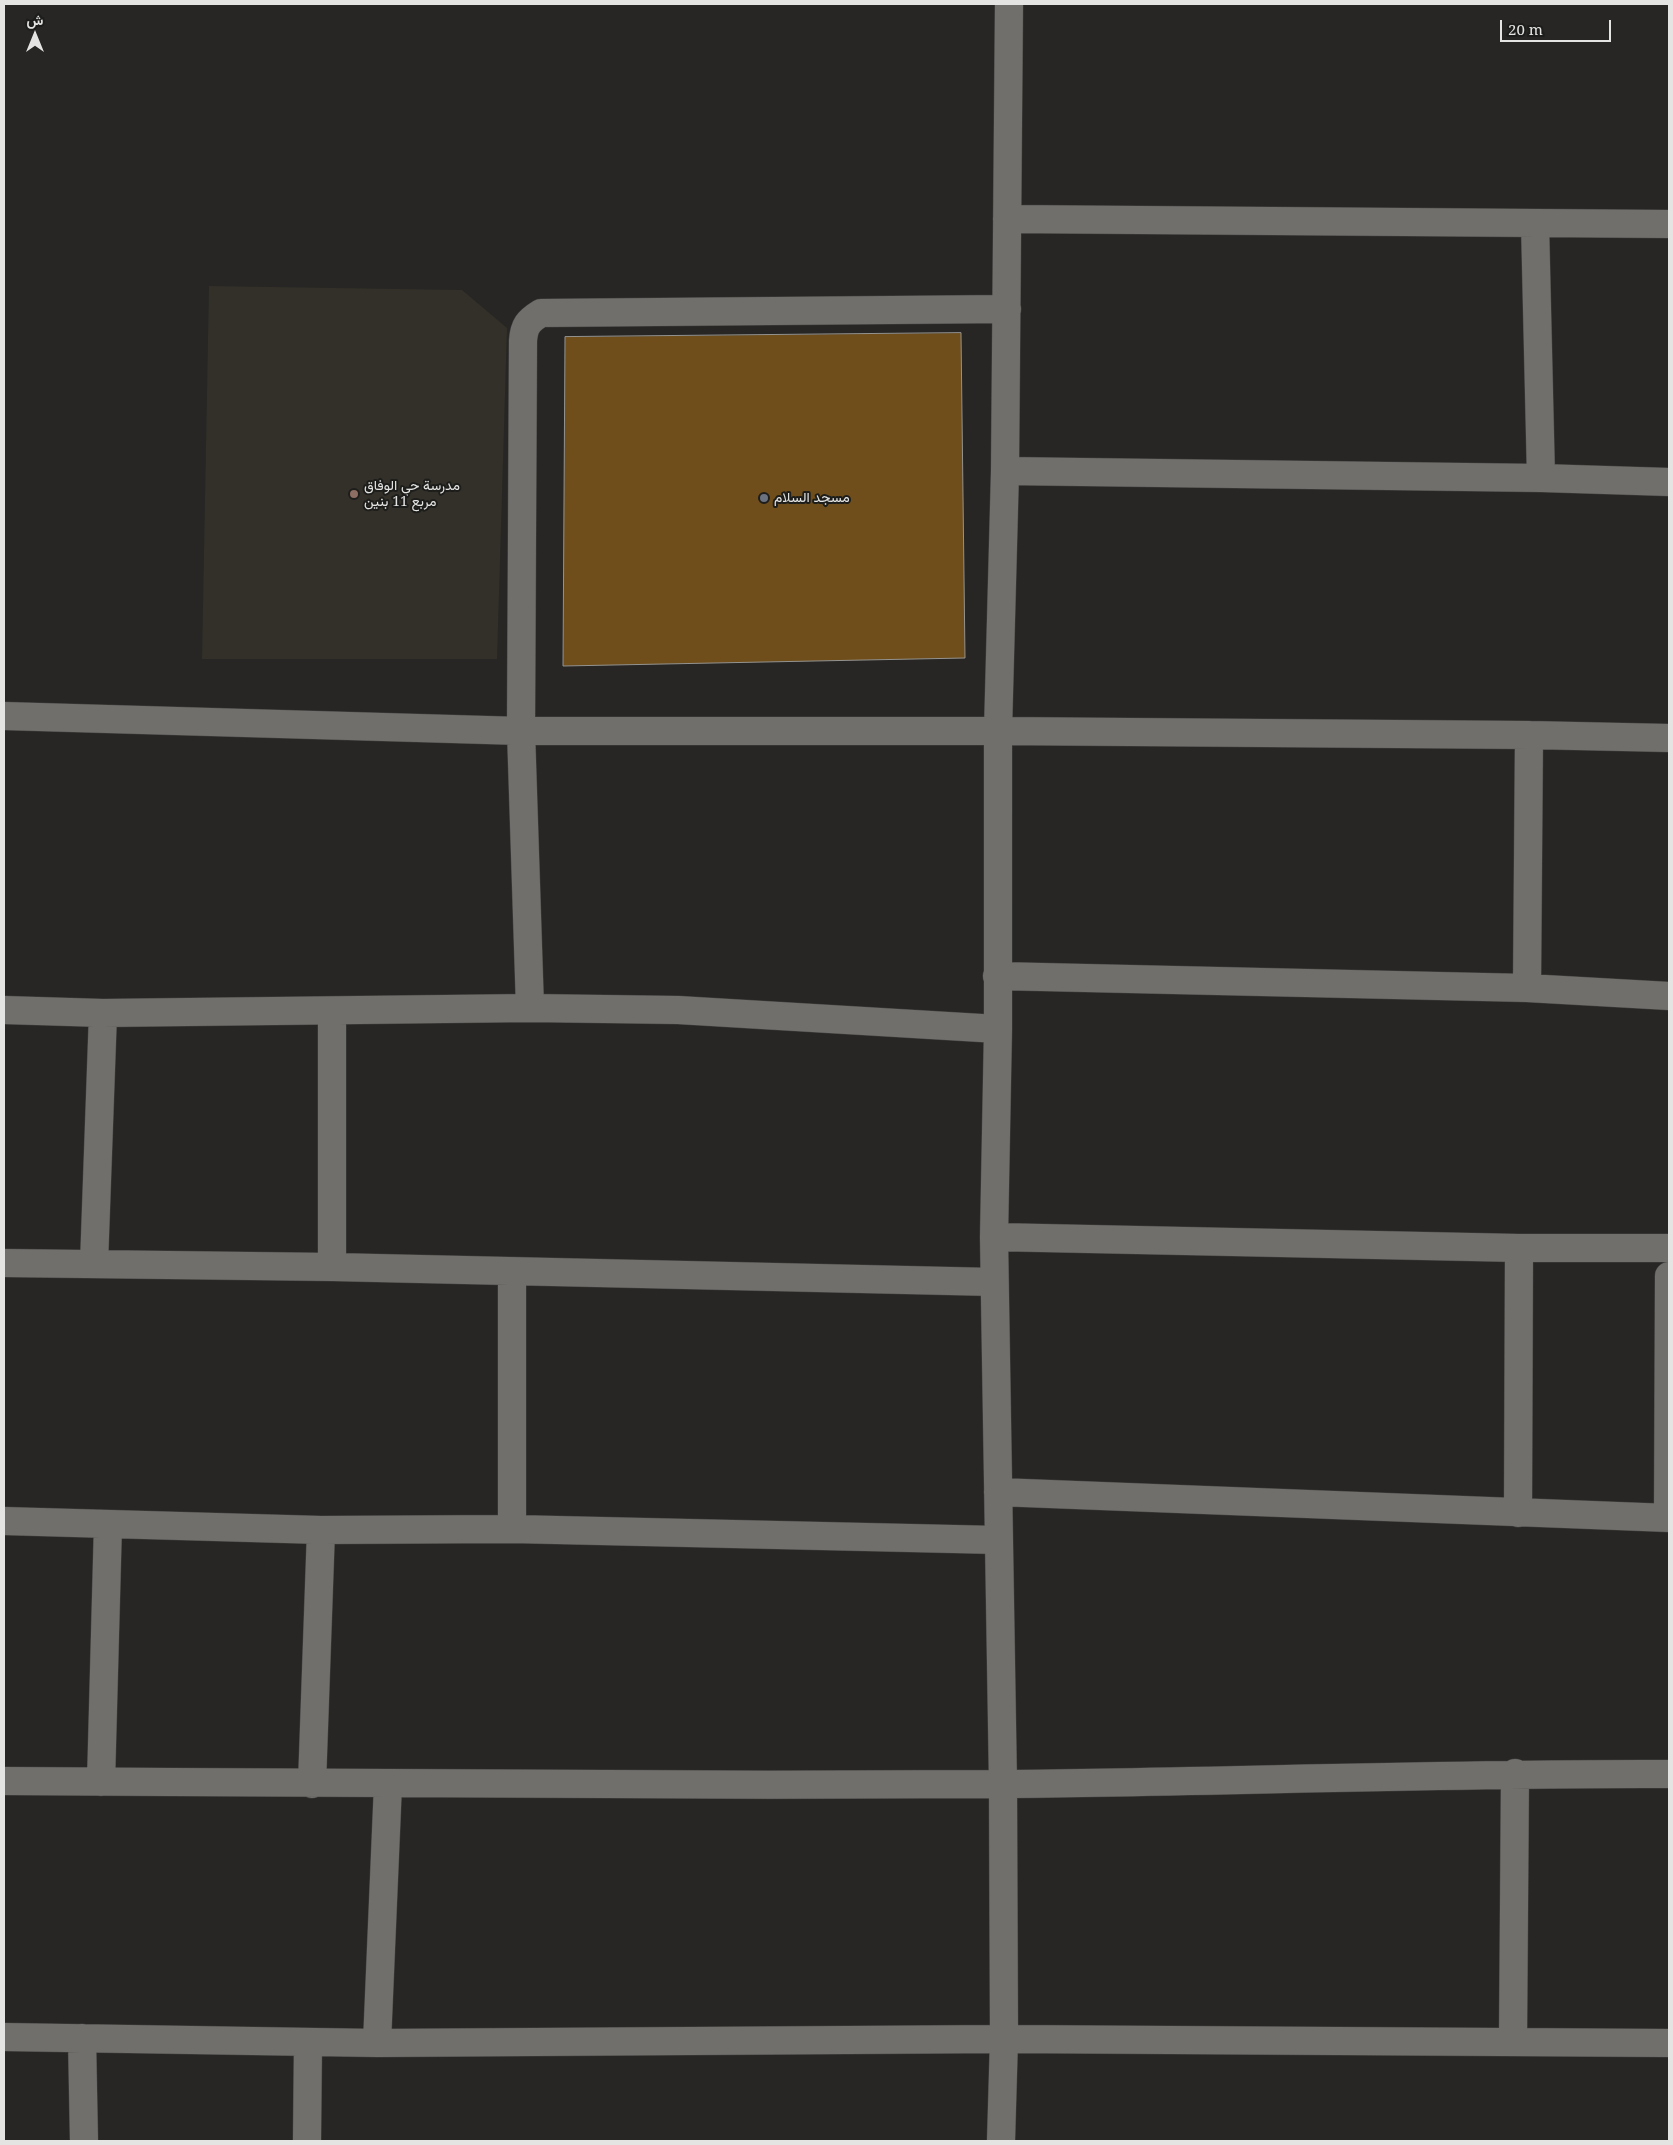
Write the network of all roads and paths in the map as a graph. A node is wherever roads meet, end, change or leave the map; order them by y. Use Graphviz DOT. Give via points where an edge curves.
graph roads {
  1 [pos="1010,4"];
  2 [pos="1008,220"];
  3 [pos="1535,223"];
  4 [pos="1669,224"];
  5 [pos="1007,309"];
  6 [pos="1005,471"];
  7 [pos="1541,478"];
  8 [pos="1669,482"];
  9 [pos="4,716"];
  10 [pos="521,731"];
  11 [pos="998,731"];
  12 [pos="1529,735"];
  13 [pos="1669,738"];
  14 [pos="997,976"];
  15 [pos="1526,988"];
  16 [pos="1669,996"];
  17 [pos="530,1008"];
  18 [pos="4,1010"];
  19 [pos="332,1011"];
  20 [pos="103,1013"];
  21 [pos="998,1028"];
  22 [pos="994,1237"];
  23 [pos="1519,1248"];
  24 [pos="1669,1248"];
  25 [pos="4,1263"];
  26 [pos="94,1264"];
  27 [pos="332,1267"];
  28 [pos="512,1272"];
  29 [pos="1669,1276"];
  30 [pos="994,1282"];
  31 [pos="998,1492"];
  32 [pos="1518,1513"];
  33 [pos="1669,1518"];
  34 [pos="4,1521"];
  35 [pos="108,1524"];
  36 [pos="512,1529"];
  37 [pos="321,1530"];
  38 [pos="998,1540"];
  39 [pos="1515,1773"];
  40 [pos="1669,1774"];
  41 [pos="4,1781"];
  42 [pos="101,1782"];
  43 [pos="312,1784"];
  44 [pos="388,1784"];
  45 [pos="1003,1784"];
  46 [pos="4,2037"];
  47 [pos="82,2038"];
  48 [pos="1004,2039"];
  49 [pos="308,2042"];
  50 [pos="1513,2042"];
  51 [pos="377,2043"];
  52 [pos="1669,2043"];
  53 [pos="84,2141"];
  54 [pos="307,2141"];
  55 [pos="1001,2141"];
  1 -- 2 [label="street"];
  2 -- 3 [label="street"];
  2 -- 5 [label="street"];
  3 -- 4 [label="street"];
  3 -- 7 [label="street"];
  5 -- 6 [label="street"];
  5 -- 10 [label="street" via="541,314 530,320 524,330 523,341"];
  6 -- 7 [label="street"];
  6 -- 11 [label="street"];
  7 -- 8 [label="street"];
  9 -- 10 [label="street"];
  10 -- 11 [label="street"];
  10 -- 17 [label="street"];
  11 -- 12 [label="street"];
  11 -- 14 [label="street"];
  12 -- 13 [label="street"];
  12 -- 15 [label="street"];
  14 -- 15 [label="street"];
  14 -- 21 [label="street"];
  15 -- 16 [label="street"];
  17 -- 19 [label="street"];
  17 -- 21 [label="street" via="678,1010"];
  18 -- 20 [label="street"];
  19 -- 20 [label="street"];
  19 -- 27 [label="street"];
  20 -- 26 [label="street"];
  21 -- 22 [label="street"];
  22 -- 23 [label="street"];
  22 -- 30 [label="street"];
  23 -- 24 [label="street"];
  23 -- 32 [label="street"];
  25 -- 26 [label="street"];
  26 -- 27 [label="street"];
  27 -- 28 [label="street"];
  28 -- 30 [label="street"];
  28 -- 36 [label="street"];
  29 -- 33 [label="street"];
  30 -- 31 [label="street"];
  31 -- 32 [label="street"];
  31 -- 38 [label="street"];
  32 -- 33 [label="street"];
  34 -- 35 [label="street"];
  35 -- 37 [label="street"];
  35 -- 42 [label="street"];
  36 -- 37 [label="street"];
  36 -- 38 [label="street"];
  37 -- 43 [label="street"];
  38 -- 45 [label="street"];
  39 -- 40 [label="street"];
  39 -- 45 [label="street"];
  39 -- 50 [label="street"];
  41 -- 42 [label="street"];
  42 -- 43 [label="street"];
  43 -- 44 [label="street"];
  44 -- 45 [label="street"];
  44 -- 51 [label="street"];
  45 -- 48 [label="street"];
  46 -- 47 [label="street"];
  47 -- 49 [label="street"];
  47 -- 53 [label="street"];
  48 -- 50 [label="street"];
  48 -- 51 [label="street"];
  48 -- 55 [label="street"];
  49 -- 51 [label="street"];
  49 -- 54 [label="street"];
  50 -- 52 [label="street"];
}
